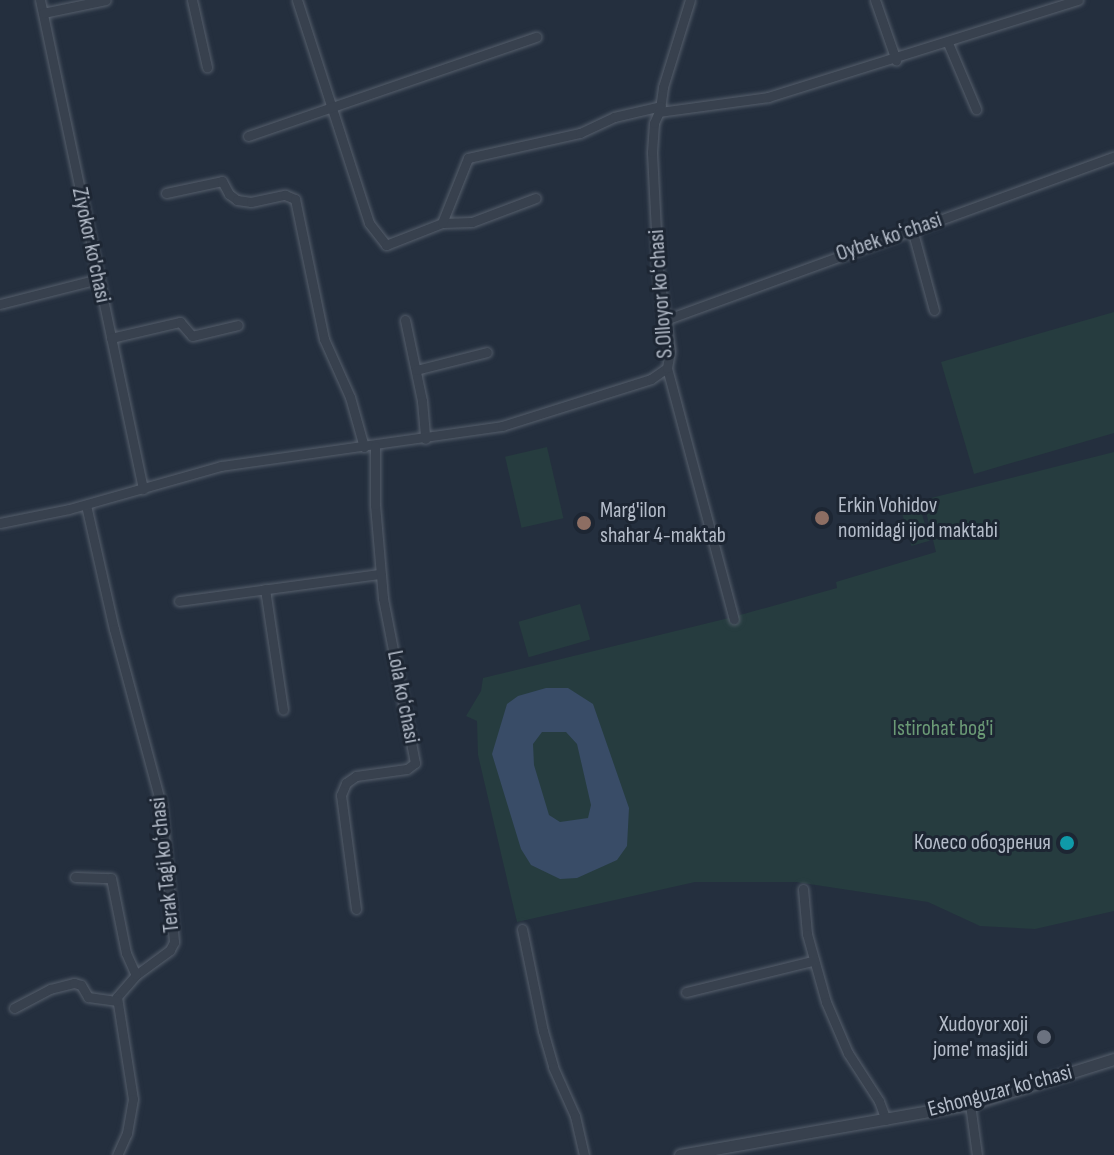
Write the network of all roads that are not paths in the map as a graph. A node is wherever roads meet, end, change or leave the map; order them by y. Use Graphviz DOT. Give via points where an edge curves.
graph roads {
  1 [pos="40,0"];
  2 [pos="106,0"];
  3 [pos="192,0"];
  4 [pos="297,0"];
  5 [pos="690,0"];
  6 [pos="875,0"];
  7 [pos="1078,0"];
  8 [pos="43,13"];
  9 [pos="536,37"];
  10 [pos="948,43"];
  11 [pos="896,60"];
  12 [pos="207,67"];
  13 [pos="329,107"];
  14 [pos="660,109"];
  15 [pos="976,109"];
  16 [pos="248,136"];
  17 [pos="1114,157"];
  18 [pos="166,193"];
  19 [pos="536,198"];
  20 [pos="442,223"];
  21 [pos="912,229"];
  22 [pos="98,279"];
  23 [pos="0,304"];
  24 [pos="934,310"];
  25 [pos="405,320"];
  26 [pos="665,320"];
  27 [pos="238,325"];
  28 [pos="111,338"];
  29 [pos="487,352"];
  30 [pos="667,368"];
  31 [pos="416,370"];
  32 [pos="425,439"];
  33 [pos="375,446"];
  34 [pos="364,447"];
  35 [pos="143,489"];
  36 [pos="86,505"];
  37 [pos="0,523"];
  38 [pos="380,574"];
  39 [pos="265,589"];
  40 [pos="179,601"];
  41 [pos="734,619"];
  42 [pos="283,710"];
  43 [pos="75,877"];
  44 [pos="803,889"];
  45 [pos="356,909"];
  46 [pos="522,929"];
  47 [pos="812,961"];
  48 [pos="136,975"];
  49 [pos="686,992"];
  50 [pos="116,1001"];
  51 [pos="14,1008"];
  52 [pos="1113,1061"];
  53 [pos="970,1104"];
  54 [pos="886,1120"];
  55 [pos="117,1155"];
  56 [pos="584,1155"];
  57 [pos="680,1155"];
  58 [pos="977,1155"];
  1 -- 8 [label="street, Ziyokor ko'chasi"];
  2 -- 8 [label="street"];
  3 -- 12 [label="street"];
  4 -- 13 [label="street"];
  5 -- 14 [label="street, S.Olloyor koʻchasi"];
  6 -- 11 [label="street"];
  7 -- 10 [label="street"];
  8 -- 22 [label="street, Ziyokor ko'chasi"];
  9 -- 13 [label="street"];
  10 -- 11 [label="street"];
  10 -- 15 [label="street"];
  11 -- 14 [label="street" via="768,97"];
  13 -- 16 [label="street"];
  13 -- 20 [label="street" via="369,223 386,245"];
  14 -- 20 [label="street" via="468,158"];
  14 -- 26 [label="street, S.Olloyor koʻchasi" via="652,152"];
  17 -- 21 [label="street, Oybek koʻchasi"];
  18 -- 34 [label="street" via="222,181 237,200 285,195 295,199 324,339 350,397"];
  19 -- 20 [label="street" via="472,222"];
  21 -- 24 [label="street"];
  21 -- 26 [label="street, Oybek koʻchasi"];
  22 -- 23 [label="street"];
  22 -- 28 [label="street, Ziyokor ko'chasi"];
  25 -- 31 [label="street"];
  26 -- 30 [label="street, S.Olloyor koʻchasi"];
  27 -- 28 [label="street" via="192,336 180,322"];
  28 -- 35 [label="street, Ziyokor ko'chasi"];
  29 -- 31 [label="street"];
  30 -- 32 [label="street, S.Olloyor koʻchasi" via="651,379 541,415"];
  30 -- 41 [label="street"];
  31 -- 32 [label="street"];
  32 -- 33 [label="street, S.Olloyor koʻchasi"];
  33 -- 34 [label="street, S.Olloyor koʻchasi"];
  33 -- 38 [label="street, Lola koʻchasi"];
  34 -- 35 [label="street, S.Olloyor koʻchasi" via="221,466"];
  35 -- 36 [label="street, S.Olloyor koʻchasi"];
  36 -- 37 [label="street, S.Olloyor koʻchasi"];
  36 -- 48 [label="street, Terak Tagi koʻchasi" via="161,804 174,942"];
  38 -- 39 [label="street"];
  38 -- 45 [label="street, Lola koʻchasi" via="415,763 407,769 356,776 341,795"];
  39 -- 40 [label="street"];
  39 -- 42 [label="street"];
  43 -- 48 [label="street" via="111,878 126,953"];
  44 -- 47 [label="street"];
  46 -- 56 [label="street" via="549,1055 575,1116"];
  47 -- 49 [label="street"];
  47 -- 54 [label="street" via="840,1035"];
  48 -- 50 [label="street, Terak Tagi koʻchasi"];
  50 -- 51 [label="street" via="88,997 74,983"];
  50 -- 55 [label="street" via="133,1099"];
  52 -- 53 [label="street, Eshonguzar ko'chasi"];
  53 -- 54 [label="street, Eshonguzar ko'chasi"];
  53 -- 58 [label="street"];
  54 -- 57 [label="street, Eshonguzar ko'chasi"];
}
